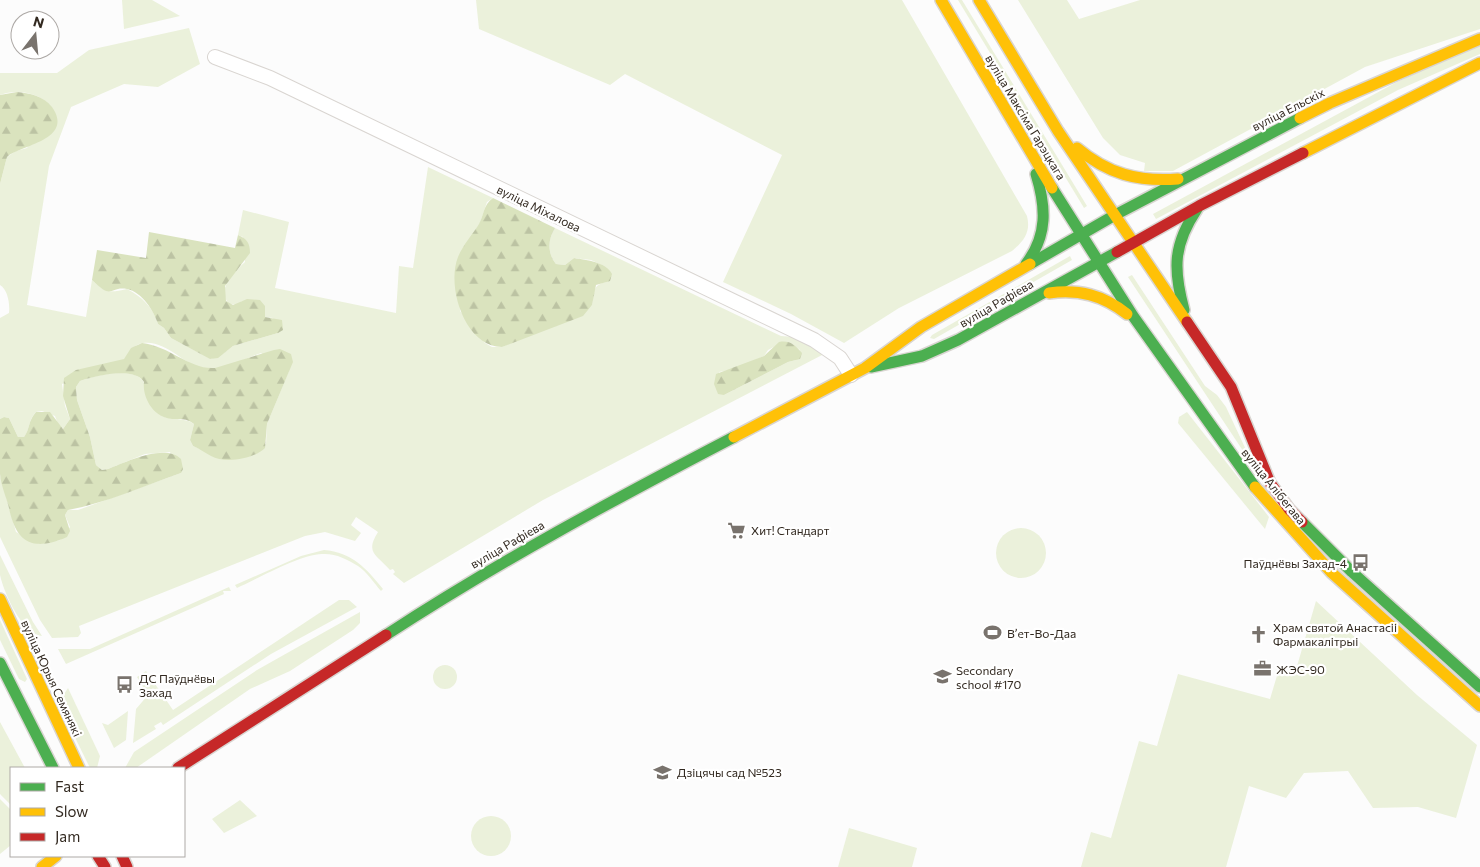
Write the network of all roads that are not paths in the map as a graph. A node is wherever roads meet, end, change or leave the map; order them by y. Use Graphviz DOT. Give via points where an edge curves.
graph roads {
  1 [pos="941,0"];
  2 [pos="979,0"];
  3 [pos="1480,39"];
  4 [pos="215,57"];
  5 [pos="1480,63"];
  6 [pos="1058,131"];
  7 [pos="1026,147"];
  8 [pos="1182,179"];
  9 [pos="1199,206"];
  10 [pos="1115,215"];
  11 [pos="1081,235"];
  12 [pos="1134,243"];
  13 [pos="1089,247"];
  14 [pos="1098,262"];
  15 [pos="1020,272"];
  16 [pos="1031,298"];
  17 [pos="1136,321"];
  18 [pos="1189,326"];
  19 [pos="865,368"];
  20 [pos="851,375"];
  21 [pos="0,599"];
  22 [pos="0,663"];
  23 [pos="1480,687"];
  24 [pos="1480,706"];
  25 [pos="52,767"];
  26 [pos="79,767"];
  27 [pos="180,767"];
  28 [pos="55,857"];
  29 [pos="42,867"];
  1 -- 7 [label="main road, вуліца Максіма Гарэцкага"];
  2 -- 6 [label="main road, вуліца Максіма Гарэцкага"];
  3 -- 8 [label="main road, вуліца Ельскіх" via="1330,103"];
  4 -- 20 [label="street, вуліца Міхалова" via="270,78 814,340 840,358"];
  5 -- 9 [label="main road"];
  6 -- 8 [label="main road" via="1089,159 1121,176 1133,180"];
  6 -- 10 [label="main road, вуліца Максіма Гарэцкага"];
  7 -- 11 [label="main road, вуліца Максіма Гарэцкага"];
  7 -- 15 [label="main road" via="1041,189 1046,225 1034,255"];
  8 -- 10 [label="main road, вуліца Ельскіх"];
  9 -- 12 [label="main road"];
  9 -- 18 [label="main road" via="1180,235 1175,262 1175,276"];
  10 -- 11 [label="main road, вуліца Рафіева"];
  10 -- 12 [label="main road, вуліца Алібегава"];
  11 -- 13 [label="main road, вуліца Максіма Гарэцкага"];
  11 -- 15 [label="main road, вуліца Рафіева"];
  12 -- 14 [label="main road, вуліца Рафіева"];
  12 -- 18 [label="main road, вуліца Алібегава"];
  13 -- 14 [label="main road, вуліца Алібегава"];
  14 -- 16 [label="main road, вуліца Рафіева"];
  14 -- 17 [label="main road, вуліца Алібегава"];
  15 -- 19 [label="main road, вуліца Рафіева" via="921,327"];
  16 -- 17 [label="main road" via="1063,291 1085,292 1112,302"];
  16 -- 19 [label="main road, вуліца Рафіева" via="938,350"];
  17 -- 24 [label="main road, вуліца Алібегава" via="1228,452 1288,526 1329,570"];
  18 -- 23 [label="main road, вуліца Алібегава" via="1231,388 1270,483 1289,508 1352,572"];
  19 -- 20 [label="main road, вуліца Рафіева"];
  20 -- 27 [label="main road, вуліца Рафіева" via="574,521 463,584"];
  21 -- 26 [label="main road, вуліца Юрыя Семянякі"];
  22 -- 25 [label="main road"];
  28 -- 29 [label="main road"];
}
